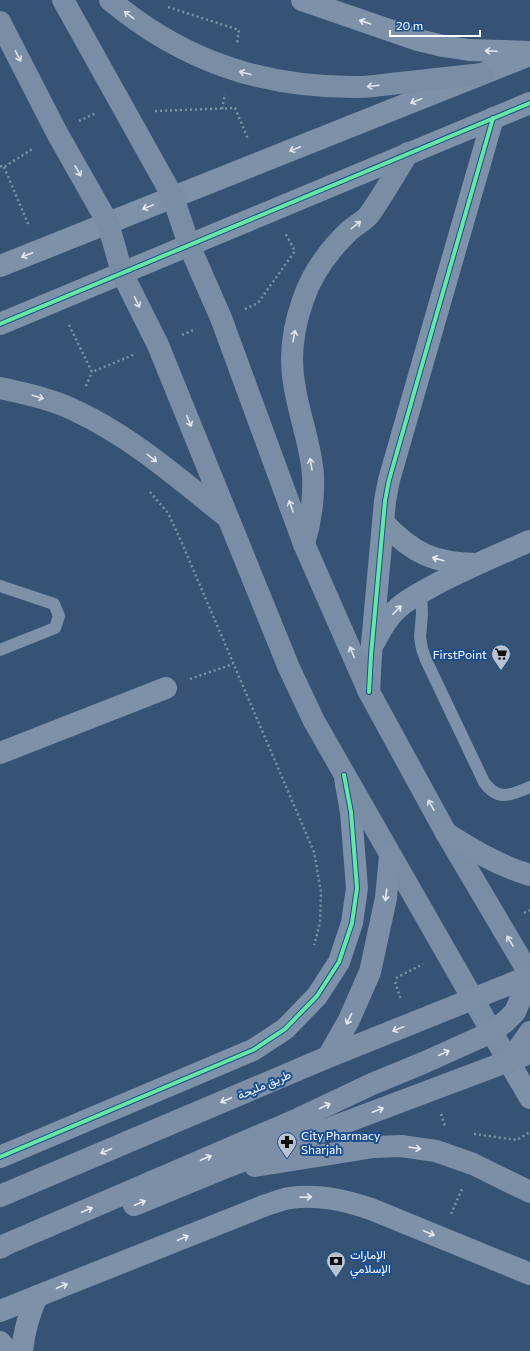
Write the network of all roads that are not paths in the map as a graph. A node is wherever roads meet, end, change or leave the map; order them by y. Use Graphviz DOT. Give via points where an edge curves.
graph roads {
  1 [pos="63,0"];
  2 [pos="110,0"];
  3 [pos="302,0"];
  4 [pos="0,22"];
  5 [pos="530,52"];
  6 [pos="530,55"];
  7 [pos="482,74"];
  8 [pos="530,103"];
  9 [pos="494,118"];
  10 [pos="408,153"];
  11 [pos="173,197"];
  12 [pos="108,223"];
  13 [pos="189,245"];
  14 [pos="0,266"];
  15 [pos="122,273"];
  16 [pos="0,324"];
  17 [pos="0,388"];
  18 [pos="228,518"];
  19 [pos="384,523"];
  20 [pos="530,541"];
  21 [pos="304,544"];
  22 [pos="476,564"];
  23 [pos="0,586"];
  24 [pos="421,592"];
  25 [pos="0,650"];
  26 [pos="371,655"];
  27 [pos="166,688"];
  28 [pos="369,692"];
  29 [pos="0,753"];
  30 [pos="344,775"];
  31 [pos="530,787"];
  32 [pos="446,833"];
  33 [pos="390,856"];
  34 [pos="530,875"];
  35 [pos="530,976"];
  36 [pos="473,998"];
  37 [pos="492,1032"];
  38 [pos="530,1032"];
  39 [pos="530,1053"];
  40 [pos="328,1057"];
  41 [pos="509,1062"];
  42 [pos="530,1098"];
  43 [pos="0,1157"];
  44 [pos="224,1168"];
  45 [pos="530,1192"];
  46 [pos="0,1196"];
  47 [pos="0,1248"];
  48 [pos="0,1261"];
  49 [pos="530,1274"];
  50 [pos="37,1296"];
  51 [pos="0,1311"];
  52 [pos="0,1342"];
  53 [pos="8,1351"];
  54 [pos="22,1351"];
  1 -- 11 [label="main road"];
  7 -- 2 [label="main road, one-way" via="360,87 317,87 273,81 195,55 161,38"];
  5 -- 3 [label="street, one-way" via="469,50 443,46 418,40"];
  4 -- 12 [label="main road, one-way" via="57,133"];
  6 -- 7 [label="street"];
  7 -- 11 [label="street, one-way"];
  8 -- 9 [label="street"];
  9 -- 10 [label="street"];
  9 -- 19 [label="street" via="402,438 394,458 385,502"];
  10 -- 13 [label="street"];
  21 -- 10 [label="main road, one-way" via="314,497 309,449 292,366 297,320 303,299 323,261 336,244 368,216"];
  11 -- 12 [label="street, one-way"];
  11 -- 13 [label="main road"];
  12 -- 14 [label="street, one-way"];
  12 -- 15 [label="main road"];
  13 -- 15 [label="street"];
  21 -- 13 [label="main road, one-way" via="221,318"];
  15 -- 16 [label="street"];
  15 -- 18 [label="main road, one-way" via="158,345"];
  17 -- 18 [label="main road, one-way" via="62,405 110,428 144,451"];
  18 -- 30 [label="main road" via="289,668"];
  22 -- 19 [label="street, one-way" via="455,564 416,551 399,539"];
  19 -- 26 [label="street"];
  20 -- 22 [label="street"];
  28 -- 21 [label="main road, one-way"];
  22 -- 24 [label="street"];
  23 -- 25 [label="lane" via="54,604 59,616 55,628"];
  26 -- 24 [label="street, one-way" via="381,629 389,618 398,608"];
  24 -- 31 [label="lane" via="420,637 426,660 484,782 492,792 506,796"];
  26 -- 28 [label="street"];
  27 -- 29 [label="street"];
  32 -- 28 [label="main road, one-way"];
  30 -- 33 [label="main road"];
  30 -- 43 [label="street" via="351,812 357,888 352,924 339,962 312,1002 285,1029 253,1050"];
  32 -- 34 [label="main road" via="479,854"];
  35 -- 32 [label="main road, one-way"];
  33 -- 36 [label="main road"];
  33 -- 40 [label="main road, one-way" via="386,898 370,972 349,1020"];
  35 -- 36 [label="main road, طريق مليحة"];
  35 -- 37 [label="main road" via="515,1012"];
  36 -- 37 [label="main road"];
  36 -- 40 [label="main road, طريق مليحة, one-way"];
  37 -- 41 [label="main road"];
  47 -- 37 [label="main road, one-way"];
  38 -- 41 [label="main road"];
  39 -- 41 [label="main road"];
  40 -- 46 [label="main road, طريق مليحة, one-way"];
  41 -- 42 [label="street"];
  44 -- 41 [label="main road, one-way"];
  44 -- 45 [label="main road, one-way" via="267,1165 374,1147 401,1146 436,1151 473,1164"];
  48 -- 44 [label="main road, one-way"];
  50 -- 49 [label="street, one-way" via="266,1205 288,1198 309,1197 350,1202"];
  50 -- 51 [label="street"];
  50 -- 54 [label="street" via="24,1332"];
  52 -- 53 [label="street"];
}
